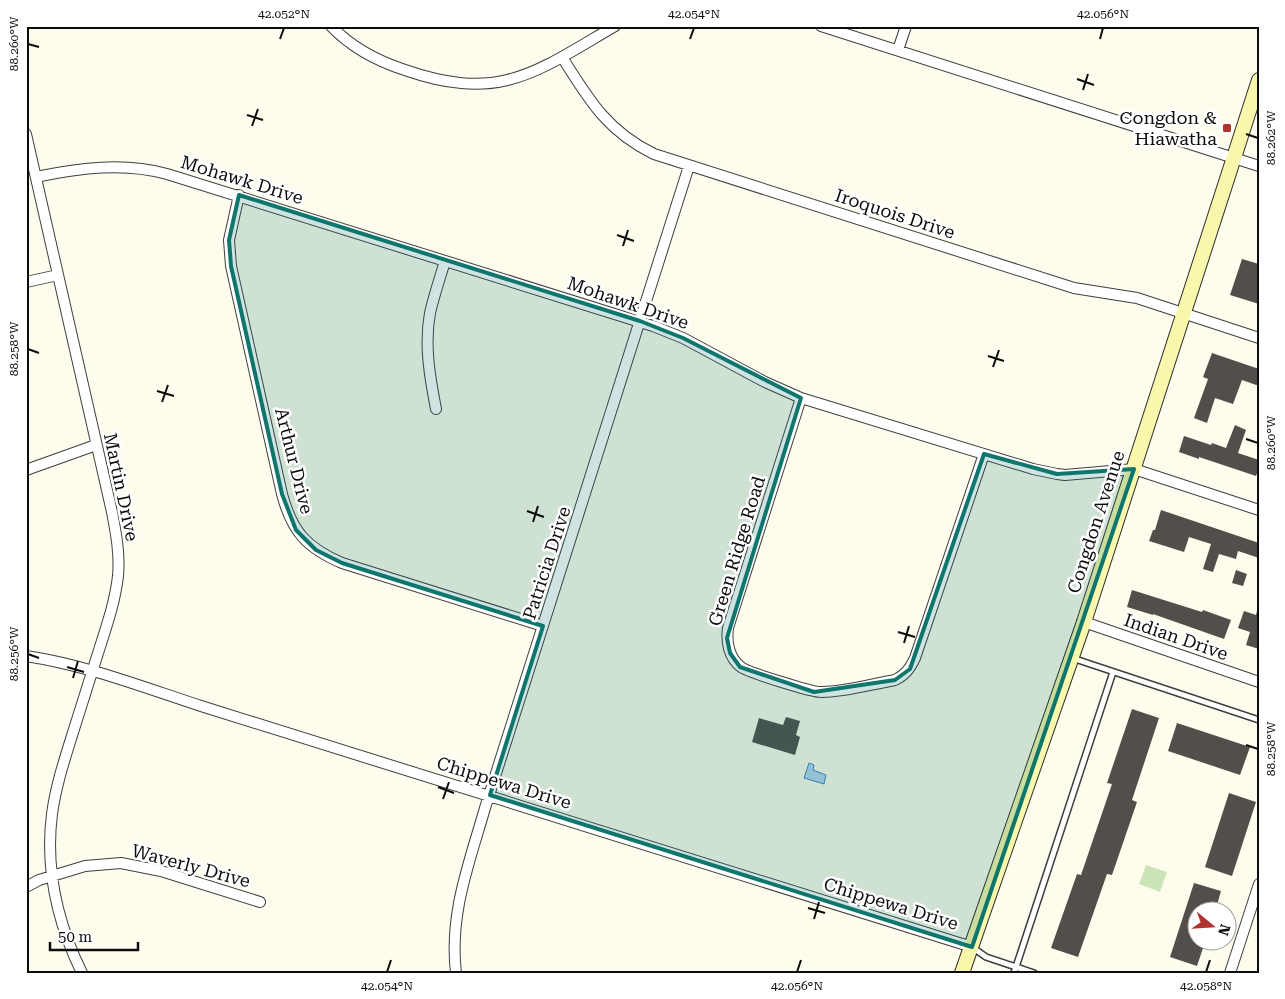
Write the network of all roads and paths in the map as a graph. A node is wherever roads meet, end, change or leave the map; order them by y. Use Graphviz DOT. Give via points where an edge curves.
graph roads {
  1 [pos="331,26"];
  2 [pos="616,26"];
  3 [pos="821,26"];
  4 [pos="906,26"];
  5 [pos="898,50"];
  6 [pos="562,57"];
  7 [pos="1259,80"];
  8 [pos="26,134"];
  9 [pos="1234,158"];
  10 [pos="689,166"];
  11 [pos="1259,166"];
  12 [pos="36,177"];
  13 [pos="239,195"];
  14 [pos="445,261"];
  15 [pos="58,275"];
  16 [pos="26,282"];
  17 [pos="1184,313"];
  18 [pos="640,321"];
  19 [pos="1259,338"];
  20 [pos="801,398"];
  21 [pos="436,409"];
  22 [pos="96,445"];
  23 [pos="984,454"];
  24 [pos="1134,469"];
  25 [pos="26,470"];
  26 [pos="1259,510"];
  27 [pos="1084,622"];
  28 [pos="544,626"];
  29 [pos="26,656"];
  30 [pos="1071,658"];
  31 [pos="93,670"];
  32 [pos="1113,672"];
  33 [pos="1259,682"];
  34 [pos="1259,720"];
  35 [pos="490,796"];
  36 [pos="52,876"];
  37 [pos="1259,884"];
  38 [pos="26,887"];
  39 [pos="260,902"];
  40 [pos="972,947"];
  41 [pos="1015,970"];
  42 [pos="82,973"];
  43 [pos="456,973"];
  44 [pos="962,973"];
  45 [pos="1034,973"];
  46 [pos="1230,973"];
  1 -- 6 [label="street" via="352,45 379,60 428,78 454,83 508,81"];
  2 -- 6 [label="street"];
  3 -- 5 [label="street"];
  4 -- 5 [label="street"];
  5 -- 9 [label="street"];
  6 -- 10 [label="street, Iroquois Drive" via="590,101 614,128 632,143"];
  7 -- 9 [label="street, Congdon Avenue"];
  8 -- 12 [label="street, Martin Drive"];
  9 -- 11 [label="street"];
  9 -- 17 [label="street, Congdon Avenue"];
  10 -- 17 [label="street, Iroquois Drive" via="1074,288 1137,298"];
  10 -- 18 [label="street, Patricia Drive"];
  12 -- 13 [label="street, Mohawk Drive" via="97,167 134,168"];
  12 -- 15 [label="street, Martin Drive"];
  13 -- 14 [label="street, Mohawk Drive"];
  13 -- 28 [label="street, Arthur Drive" via="229,240 232,266 282,494 296,530 308,544 342,563"];
  14 -- 18 [label="street, Mohawk Drive"];
  14 -- 21 [label="street" via="428,329"];
  15 -- 16 [label="street"];
  15 -- 22 [label="street, Martin Drive"];
  17 -- 19 [label="street, Iroquois Drive"];
  17 -- 24 [label="street, Congdon Avenue"];
  18 -- 20 [label="street, Mohawk Drive" via="683,338"];
  18 -- 28 [label="street, Patricia Drive"];
  20 -- 23 [label="street, Mohawk Drive"];
  20 -- 23 [label="street, Green Ridge Road" via="727,638 730,653 740,667 809,690 827,692 895,680 910,669"];
  22 -- 25 [label="street"];
  22 -- 31 [label="street, Martin Drive" via="112,512 118,574 112,608"];
  23 -- 24 [label="street, Mohawk Drive" via="1057,474"];
  24 -- 26 [label="street, Mohawk Drive"];
  24 -- 27 [label="street, Congdon Avenue"];
  27 -- 30 [label="street, Congdon Avenue"];
  27 -- 33 [label="street, Indian Drive"];
  28 -- 35 [label="street, Patricia Drive"];
  29 -- 31 [label="street, Chippewa Drive"];
  30 -- 32 [label="lane"];
  30 -- 40 [label="street, Congdon Avenue"];
  31 -- 35 [label="street, Chippewa Drive"];
  31 -- 36 [label="street, Martin Drive" via="58,783 52,814"];
  32 -- 34 [label="lane"];
  32 -- 41 [label="lane"];
  35 -- 40 [label="street, Chippewa Drive"];
  35 -- 43 [label="street, Patricia Drive" via="459,895 454,937"];
  36 -- 38 [label="street, Waverly Drive"];
  36 -- 39 [label="street, Waverly Drive" via="95,864 133,864"];
  36 -- 42 [label="street, Martin Drive" via="68,944"];
  37 -- 46 [label="street"];
  40 -- 41 [label="lane"];
  40 -- 44 [label="street, Congdon Avenue"];
  41 -- 45 [label="lane"];
}
